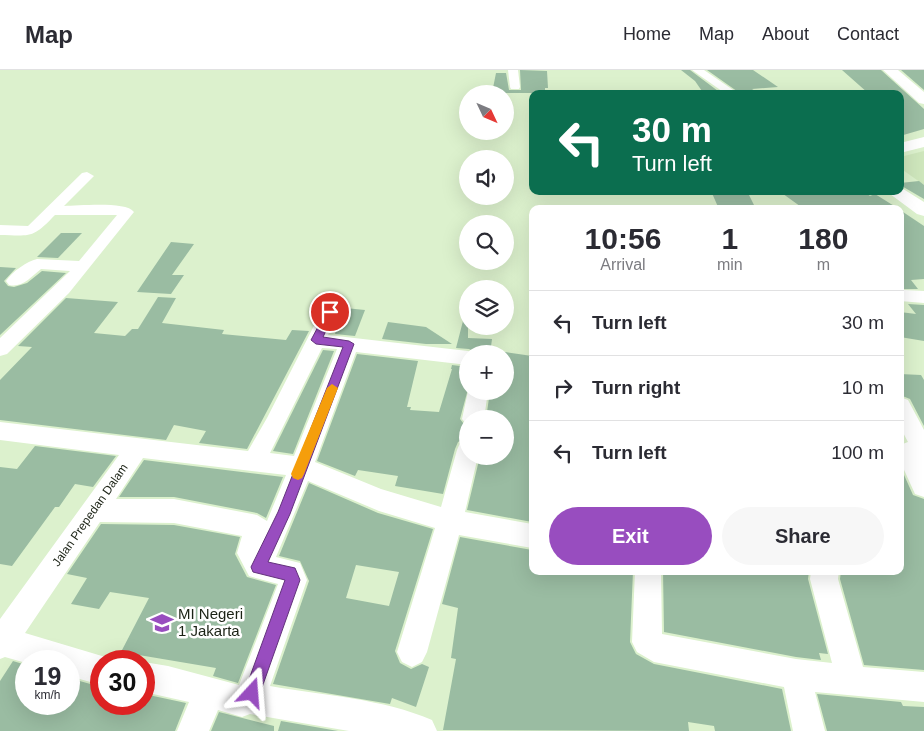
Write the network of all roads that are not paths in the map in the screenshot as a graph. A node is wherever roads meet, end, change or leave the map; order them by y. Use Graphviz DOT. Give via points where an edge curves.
graph roads {
  1 [pos="513,70"];
  2 [pos="697,70"];
  3 [pos="890,70"];
  4 [pos="515,87"];
  5 [pos="728,90"];
  6 [pos="924,100"];
  7 [pos="924,142"];
  8 [pos="904,147"];
  9 [pos="87,176"];
  10 [pos="901,195"];
  11 [pos="924,210"];
  12 [pos="51,211"];
  13 [pos="0,230"];
  14 [pos="84,267"];
  15 [pos="15,281"];
  16 [pos="330,312"];
  17 [pos="316,340"];
  18 [pos="349,344"];
  19 [pos="0,349"];
  20 [pos="459,357"];
  21 [pos="904,419"];
  22 [pos="0,432"];
  23 [pos="135,448"];
  24 [pos="914,452"];
  25 [pos="254,461"];
  26 [pos="464,465"];
  27 [pos="300,467"];
  28 [pos="924,486"];
  29 [pos="94,510"];
  30 [pos="450,521"];
  31 [pos="529,535"];
  32 [pos="258,567"];
  33 [pos="648,575"];
  34 [pos="824,575"];
  35 [pos="1,643"];
  36 [pos="27,650"];
  37 [pos="412,652"];
  38 [pos="796,674"];
  39 [pos="155,679"];
  40 [pos="852,682"];
  41 [pos="924,687"];
  42 [pos="210,692"];
  43 [pos="250,698"];
  44 [pos="370,725"];
  45 [pos="193,731"];
  46 [pos="421,731"];
  47 [pos="809,731"];
  1 -- 4 [label="street"];
  2 -- 5 [label="street"];
  3 -- 6 [label="main road"];
  7 -- 8 [label="main road"];
  9 -- 12 [label="street"];
  10 -- 11 [label="main road"];
  12 -- 13 [label="street" via="31,230"];
  12 -- 14 [label="street" via="126,211"];
  14 -- 15 [label="street" via="37,264"];
  14 -- 19 [label="street"];
  16 -- 17 [label="street"];
  17 -- 18 [label="street"];
  17 -- 25 [label="street"];
  18 -- 20 [label="street"];
  18 -- 27 [label="street"];
  21 -- 24 [label="street"];
  22 -- 23 [label="street, Jalan Prepedan Dalam"];
  23 -- 25 [label="street"];
  23 -- 29 [label="street, Jalan Prepedan Dalam"];
  24 -- 28 [label="street"];
  25 -- 27 [label="street"];
  26 -- 30 [label="street"];
  27 -- 30 [label="street" via="379,500"];
  27 -- 32 [label="street" via="284,514"];
  29 -- 32 [label="street" via="174,511 257,527 250,553"];
  29 -- 35 [label="street, Jalan Prepedan Dalam"];
  30 -- 31 [label="street"];
  30 -- 37 [label="street"];
  32 -- 43 [label="street" via="290,574 293,580"];
  33 -- 38 [label="street" via="649,645"];
  34 -- 40 [label="street"];
  35 -- 36 [label="street"];
  38 -- 40 [label="street"];
  38 -- 47 [label="street"];
  39 -- 42 [label="street"];
  40 -- 41 [label="street"];
  42 -- 43 [label="street" via="242,701"];
  42 -- 45 [label="street"];
  43 -- 44 [label="street"];
  44 -- 46 [label="street"];
}
